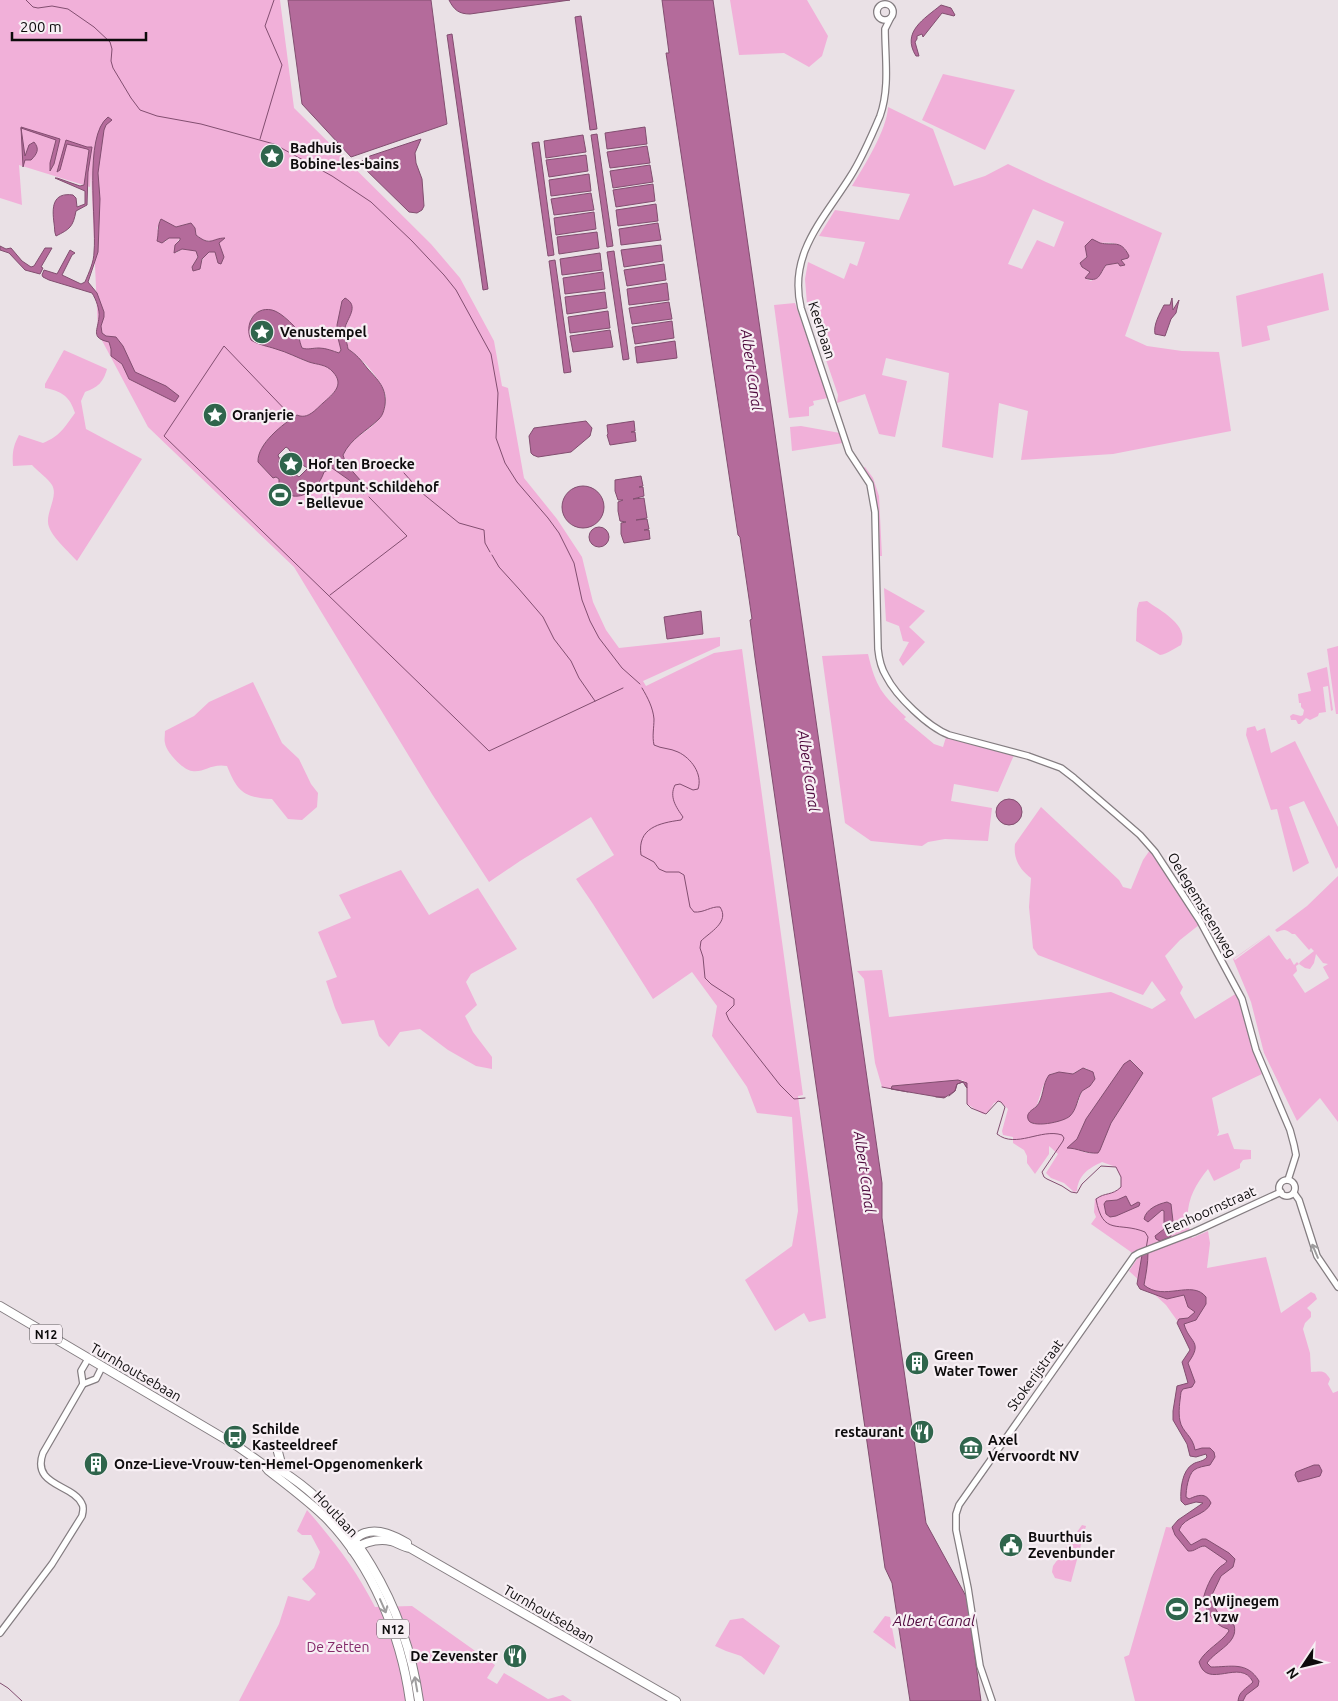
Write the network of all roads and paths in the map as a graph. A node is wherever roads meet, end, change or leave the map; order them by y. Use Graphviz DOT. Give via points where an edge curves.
graph roads {
  1 [pos="887,2"];
  2 [pos="881,3"];
  3 [pos="880,18"];
  4 [pos="890,19"];
  5 [pos="885,29"];
  6 [pos="878,649"];
  7 [pos="1290,1181"];
  8 [pos="1281,1192"];
  9 [pos="1291,1194"];
  10 [pos="1149,1249"];
  11 [pos="1338,1287"];
  12 [pos="0,1306"];
  13 [pos="88,1359"];
  14 [pos="102,1367"];
  15 [pos="83,1384"];
  16 [pos="277,1448"];
  17 [pos="261,1463"];
  18 [pos="283,1471"];
  19 [pos="353,1545"];
  20 [pos="0,1633"];
  21 [pos="410,1701"];
  22 [pos="419,1701"];
  23 [pos="676,1701"];
  24 [pos="992,1701"];
  1 -- 2 [label="street, Keerbaan"];
  1 -- 4 [label="street, Keerbaan" via="894,12"];
  2 -- 3 [label="street, Keerbaan" via="877,11"];
  3 -- 4 [label="street"];
  3 -- 5 [label="street, Keerbaan"];
  4 -- 5 [label="street, Keerbaan"];
  5 -- 6 [label="street, Keerbaan" via="886,89 880,116 851,175 813,232 801,259 798,283 801,308 849,452 873,494"];
  6 -- 7 [label="street, Oelegemsteenweg" via="888,680 934,728 1060,768 1151,846 1192,907 1242,999 1256,1050 1290,1130 1296,1155"];
  7 -- 8 [label="street" via="1280,1184"];
  7 -- 9 [label="street" via="1295,1188"];
  8 -- 9 [label="street"];
  8 -- 10 [label="street, Eenhoornstraat"];
  11 -- 9 [label="street, one-way" via="1317,1256 1302,1210"];
  10 -- 24 [label="street, Stokerijstraat" via="1134,1256 957,1510 956,1530 980,1666"];
  12 -- 13 [label="main road, Turnhoutsebaan / N12"];
  13 -- 14 [label="main road, Turnhoutsebaan / N12"];
  13 -- 15 [label="street" via="81,1371"];
  14 -- 15 [label="street" via="96,1379"];
  14 -- 17 [label="main road, Turnhoutsebaan / N12"];
  15 -- 20 [label="street" via="43,1453 41,1462 49,1480 81,1502 82,1516"];
  16 -- 18 [label="main road"];
  17 -- 18 [label="main road, Houtlaan / N12"];
  17 -- 19 [label="main road, Houtlaan / N12"];
  18 -- 19 [label="main road, Houtlaan / N12" via="324,1507"];
  19 -- 21 [label="main road, Houtlaan / N12, one-way" via="389,1618 403,1660"];
  22 -- 19 [label="main road, Houtlaan / N12, one-way" via="410,1657 396,1615 377,1576"];
  19 -- 23 [label="main road, Turnhoutsebaan" via="366,1532 396,1536 410,1548"];
}
